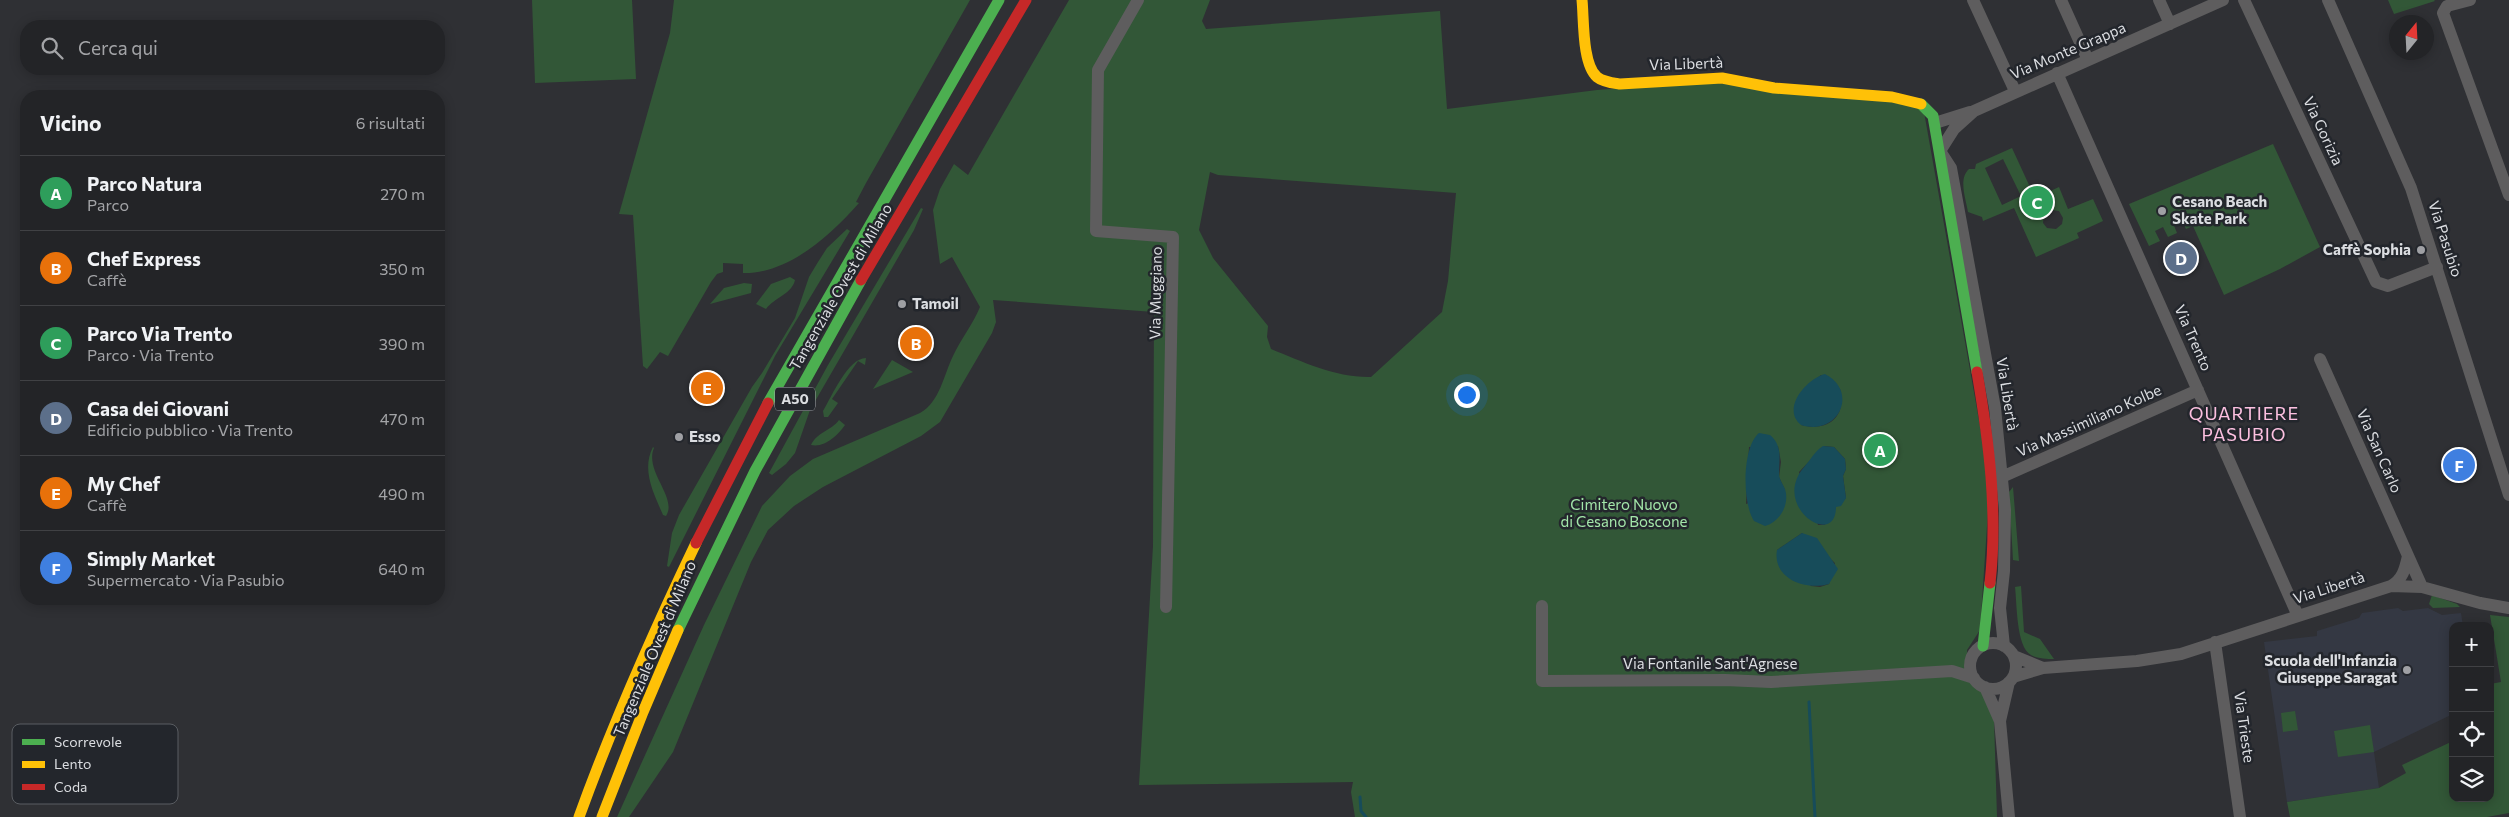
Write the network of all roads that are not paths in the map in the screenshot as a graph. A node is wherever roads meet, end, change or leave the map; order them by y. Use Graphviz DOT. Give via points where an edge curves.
graph roads {
  1 [pos="999,0"];
  2 [pos="1026,0"];
  3 [pos="1138,0"];
  4 [pos="1582,0"];
  5 [pos="1973,0"];
  6 [pos="2061,0"];
  7 [pos="2159,0"];
  8 [pos="2224,0"];
  9 [pos="2244,0"];
  10 [pos="2328,0"];
  11 [pos="2470,0"];
  12 [pos="2170,24"];
  13 [pos="2088,60"];
  14 [pos="2058,73"];
  15 [pos="2015,91"];
  16 [pos="1974,111"];
  17 [pos="1935,123"];
  18 [pos="1940,152"];
  19 [pos="2509,195"];
  20 [pos="2437,267"];
  21 [pos="2320,360"];
  22 [pos="2198,390"];
  23 [pos="1998,479"];
  24 [pos="2509,495"];
  25 [pos="2408,556"];
  26 [pos="2391,586"];
  27 [pos="2422,587"];
  28 [pos="1542,606"];
  29 [pos="1166,607"];
  30 [pos="2509,608"];
  31 [pos="2298,616"];
  32 [pos="2215,642"];
  33 [pos="1983,646"];
  34 [pos="2004,646"];
  35 [pos="2014,656"];
  36 [pos="1972,657"];
  37 [pos="2043,668"];
  38 [pos="1952,671"];
  39 [pos="1974,678"];
  40 [pos="2011,680"];
  41 [pos="1985,687"];
  42 [pos="2000,720"];
  43 [pos="579,817"];
  44 [pos="602,817"];
  45 [pos="2009,817"];
  46 [pos="2240,817"];
  1 -- 43 [label="main road, Tangenziale Ovest di Milano / A50" via="784,374 711,510 641,658"];
  2 -- 44 [label="main road, Tangenziale Ovest di Milano / A50" via="824,346 749,483 681,623"];
  3 -- 29 [label="street, Via Muggiano" via="1098,70 1096,231 1173,237"];
  4 -- 17 [label="main road, Via Libertà" via="1590,65 1596,76 1607,82 1722,78 1774,88 1892,97 1918,102 1928,109"];
  5 -- 15 [label="street"];
  6 -- 13 [label="street"];
  7 -- 12 [label="street"];
  8 -- 12 [label="street, Via Monte Grappa"];
  9 -- 20 [label="street, Via Gorizia" via="2372,276 2379,285 2388,286"];
  10 -- 20 [label="street, Via Pasubio" via="2411,188"];
  11 -- 19 [label="street" via="2447,6 2443,13"];
  12 -- 13 [label="street, Via Monte Grappa"];
  13 -- 14 [label="street, Via Monte Grappa"];
  14 -- 15 [label="street, Via Monte Grappa"];
  14 -- 22 [label="street, Via Trento"];
  15 -- 16 [label="street, Via Monte Grappa"];
  16 -- 17 [label="street"];
  16 -- 18 [label="street, Via Monte Grappa" via="1954,129"];
  17 -- 18 [label="main road, Via Libertà"];
  18 -- 23 [label="street, Via Libertà" via="1951,168 1995,408"];
  20 -- 24 [label="street, Via Pasubio"];
  21 -- 25 [label="street, Via San Carlo"];
  22 -- 23 [label="street, Via Massimiliano Kolbe"];
  22 -- 31 [label="street, Via Trento"];
  23 -- 33 [label="main road, Via Libertà"];
  23 -- 34 [label="street, Via Libertà" via="2005,510 2000,608"];
  25 -- 26 [label="street" via="2402,575"];
  25 -- 27 [label="street, Via San Carlo"];
  26 -- 27 [label="street, Via Libertà"];
  26 -- 31 [label="street, Via Libertà"];
  27 -- 30 [label="street, Via Libertà"];
  28 -- 38 [label="street, Via Fontanile Sant'Agnese" via="1542,681 1744,682"];
  31 -- 32 [label="street, Via Libertà"];
  32 -- 37 [label="street, Via Libertà" via="2165,657"];
  32 -- 46 [label="street, Via Trieste"];
  33 -- 34 [label="street" via="1990,643"];
  33 -- 36 [label="street"];
  34 -- 35 [label="street"];
  35 -- 37 [label="street"];
  35 -- 40 [label="street" via="2016,667"];
  36 -- 38 [label="street"];
  36 -- 39 [label="street"];
  37 -- 40 [label="street, Via Libertà"];
  38 -- 39 [label="street"];
  39 -- 41 [label="street"];
  40 -- 41 [label="street" via="1998,688"];
  40 -- 42 [label="street"];
  41 -- 42 [label="street"];
  42 -- 45 [label="street"];
}
